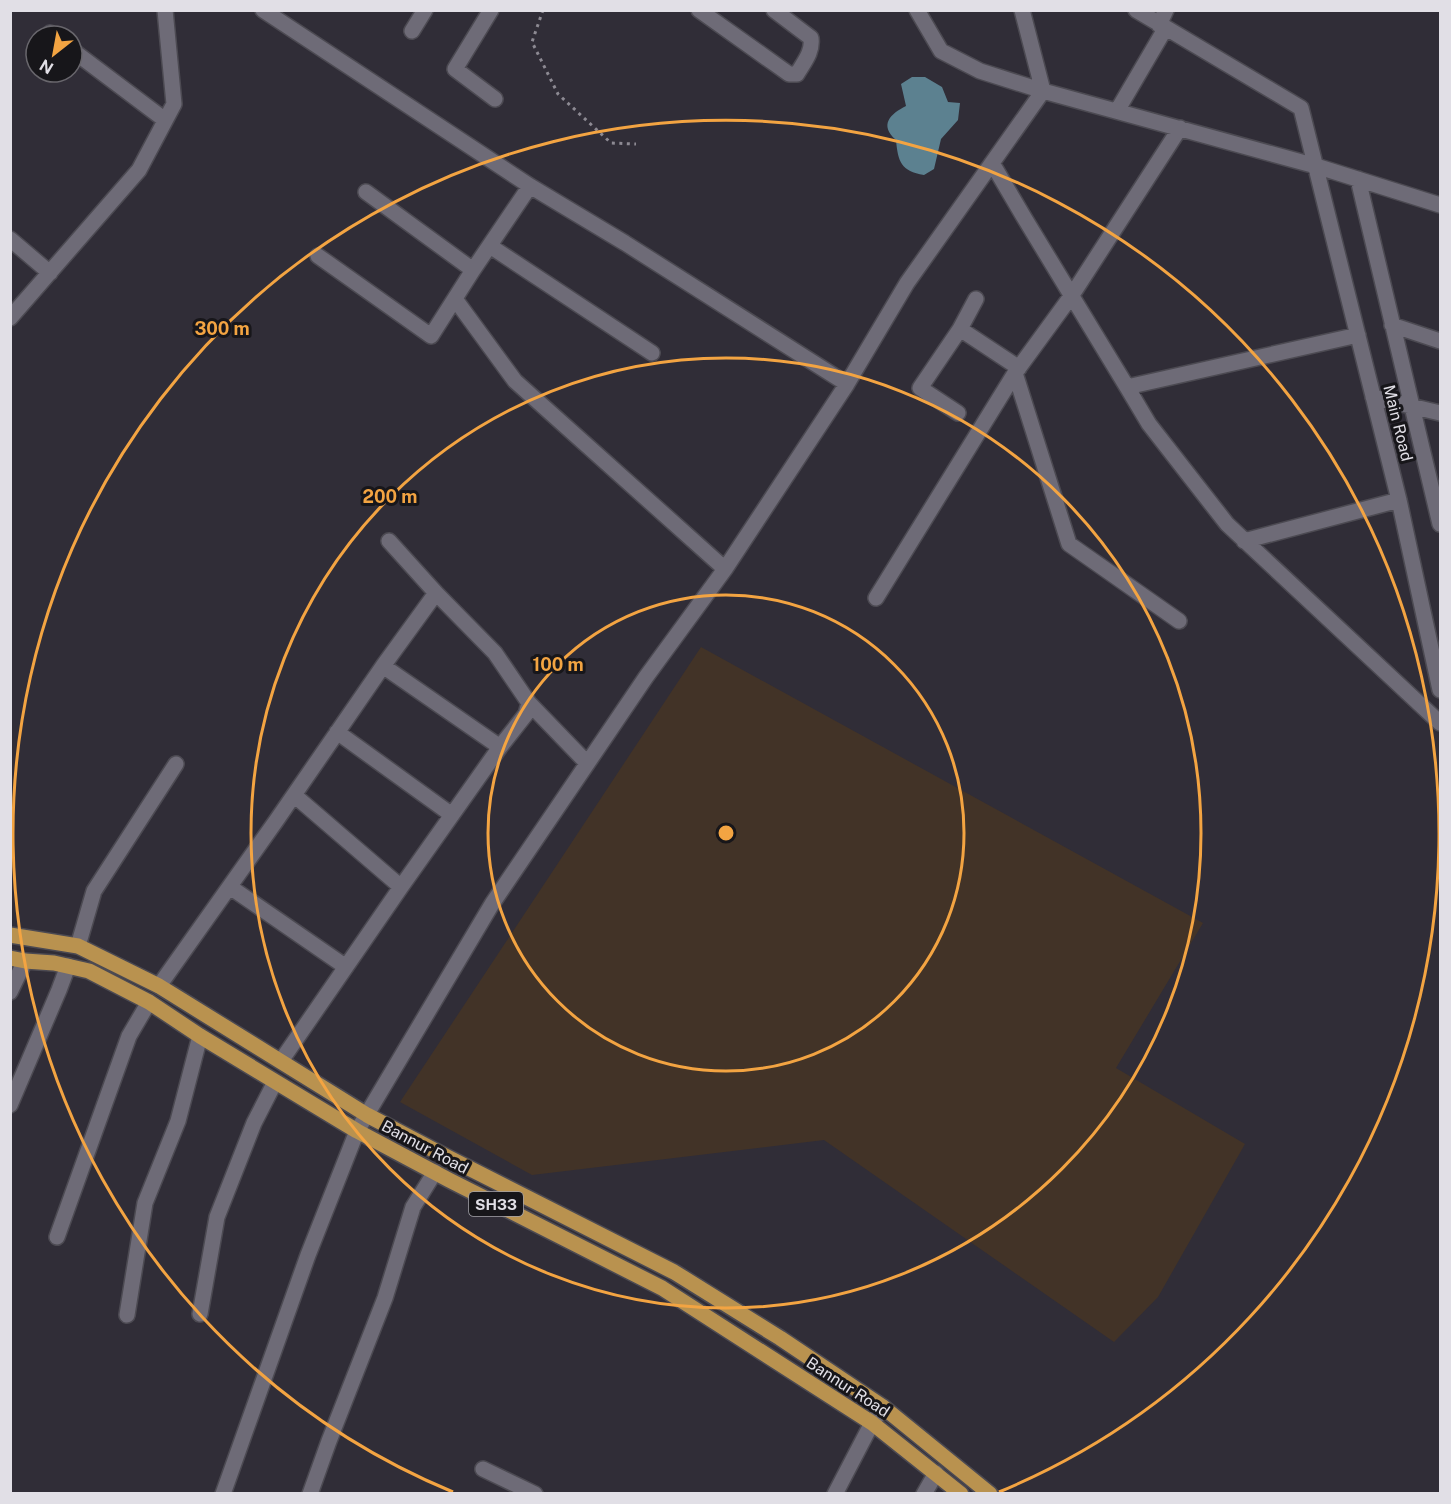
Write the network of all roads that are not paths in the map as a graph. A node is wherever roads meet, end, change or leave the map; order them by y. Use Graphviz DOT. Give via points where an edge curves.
graph roads {
  1 [pos="165,10"];
  2 [pos="263,10"];
  3 [pos="425,10"];
  4 [pos="491,10"];
  5 [pos="699,10"];
  6 [pos="774,10"];
  7 [pos="917,10"];
  8 [pos="1022,10"];
  9 [pos="1136,10"];
  10 [pos="1166,10"];
  11 [pos="1162,27"];
  12 [pos="412,31"];
  13 [pos="84,59"];
  14 [pos="1043,91"];
  15 [pos="495,99"];
  16 [pos="1117,111"];
  17 [pos="165,120"];
  18 [pos="1180,128"];
  19 [pos="992,163"];
  20 [pos="1316,166"];
  21 [pos="1358,179"];
  22 [pos="530,186"];
  23 [pos="366,192"];
  24 [pos="1440,205"];
  25 [pos="10,240"];
  26 [pos="490,246"];
  27 [pos="318,256"];
  28 [pos="473,270"];
  29 [pos="50,273"];
  30 [pos="1072,295"];
  31 [pos="454,299"];
  32 [pos="976,299"];
  33 [pos="10,318"];
  34 [pos="1392,325"];
  35 [pos="960,329"];
  36 [pos="1358,335"];
  37 [pos="1440,341"];
  38 [pos="652,353"];
  39 [pos="1017,370"];
  40 [pos="847,384"];
  41 [pos="1127,387"];
  42 [pos="1373,397"];
  43 [pos="1411,405"];
  44 [pos="958,413"];
  45 [pos="1440,413"];
  46 [pos="1399,500"];
  47 [pos="1440,524"];
  48 [pos="389,541"];
  49 [pos="1244,541"];
  50 [pos="725,569"];
  51 [pos="436,593"];
  52 [pos="876,598"];
  53 [pos="1179,621"];
  54 [pos="383,666"];
  55 [pos="1440,690"];
  56 [pos="528,703"];
  57 [pos="1440,723"];
  58 [pos="337,732"];
  59 [pos="500,747"];
  60 [pos="587,763"];
  61 [pos="176,764"];
  62 [pos="294,795"];
  63 [pos="452,815"];
  64 [pos="230,886"];
  65 [pos="401,886"];
  66 [pos="10,934"];
  67 [pos="78,946"];
  68 [pos="18,959"];
  69 [pos="68,966"];
  70 [pos="346,967"];
  71 [pos="159,986"];
  72 [pos="10,992"];
  73 [pos="149,1002"];
  74 [pos="200,1036"];
  75 [pos="281,1061"];
  76 [pos="276,1082"];
  77 [pos="10,1105"];
  78 [pos="367,1115"];
  79 [pos="357,1131"];
  80 [pos="435,1172"];
  81 [pos="57,1237"];
  82 [pos="200,1314"];
  83 [pos="127,1315"];
  84 [pos="883,1407"];
  85 [pos="872,1423"];
  86 [pos="483,1469"];
  87 [pos="936,1473"];
  88 [pos="223,1494"];
  89 [pos="310,1494"];
  90 [pos="535,1494"];
  91 [pos="835,1494"];
  92 [pos="924,1494"];
  93 [pos="961,1494"];
  94 [pos="990,1494"];
  1 -- 17 [label="street" via="174,104"];
  2 -- 22 [label="street"];
  3 -- 12 [label="street"];
  4 -- 15 [label="street" via="455,69"];
  5 -- 6 [label="street" via="789,74 797,74 809,54 811,38"];
  7 -- 14 [label="street" via="941,51 981,71"];
  8 -- 14 [label="street"];
  9 -- 11 [label="street, Main Road"];
  10 -- 11 [label="street"];
  11 -- 16 [label="street"];
  11 -- 20 [label="street, Main Road" via="1301,108"];
  13 -- 17 [label="street"];
  14 -- 16 [label="street"];
  14 -- 19 [label="street"];
  16 -- 18 [label="street"];
  17 -- 29 [label="street" via="139,170"];
  18 -- 20 [label="street"];
  18 -- 30 [label="street"];
  19 -- 30 [label="street"];
  19 -- 40 [label="street" via="907,283"];
  20 -- 21 [label="street"];
  20 -- 36 [label="street, Main Road"];
  21 -- 24 [label="street"];
  21 -- 34 [label="street"];
  22 -- 26 [label="street"];
  22 -- 40 [label="street"];
  23 -- 28 [label="street"];
  25 -- 29 [label="street"];
  26 -- 28 [label="street"];
  26 -- 38 [label="street"];
  27 -- 31 [label="street" via="431,336"];
  28 -- 31 [label="street"];
  29 -- 33 [label="street"];
  30 -- 39 [label="street"];
  30 -- 41 [label="street"];
  31 -- 50 [label="street" via="515,381"];
  32 -- 35 [label="street"];
  34 -- 37 [label="street"];
  34 -- 43 [label="street"];
  35 -- 39 [label="street"];
  35 -- 44 [label="street" via="920,388"];
  36 -- 41 [label="street"];
  36 -- 42 [label="street, Main Road"];
  39 -- 52 [label="street"];
  39 -- 53 [label="street" via="1069,544"];
  40 -- 50 [label="street"];
  41 -- 49 [label="street" via="1149,424"];
  42 -- 43 [label="street"];
  42 -- 46 [label="street, Main Road"];
  43 -- 45 [label="street"];
  43 -- 47 [label="street"];
  46 -- 49 [label="street"];
  46 -- 55 [label="street, Main Road"];
  48 -- 51 [label="street"];
  49 -- 57 [label="street"];
  50 -- 60 [label="street"];
  51 -- 54 [label="street"];
  51 -- 56 [label="street" via="495,653"];
  54 -- 58 [label="street"];
  54 -- 59 [label="street"];
  56 -- 59 [label="street" via="526,714"];
  56 -- 60 [label="street"];
  58 -- 62 [label="street"];
  58 -- 63 [label="street"];
  59 -- 63 [label="street"];
  60 -- 78 [label="street" via="492,904"];
  61 -- 67 [label="street" via="94,891"];
  62 -- 64 [label="street"];
  62 -- 65 [label="street"];
  63 -- 65 [label="street"];
  64 -- 70 [label="street"];
  64 -- 71 [label="street"];
  65 -- 70 [label="street"];
  66 -- 67 [label="main road"];
  67 -- 71 [label="main road"];
  68 -- 69 [label="main road, Bannur Road / SH33"];
  68 -- 72 [label="street"];
  69 -- 73 [label="main road, Bannur Road / SH33" via="89,971"];
  69 -- 77 [label="street"];
  70 -- 75 [label="street"];
  71 -- 75 [label="main road"];
  73 -- 74 [label="main road, Bannur Road / SH33"];
  73 -- 81 [label="street" via="129,1036"];
  74 -- 76 [label="main road, Bannur Road / SH33"];
  74 -- 83 [label="street" via="178,1121 145,1203"];
  75 -- 78 [label="main road"];
  76 -- 79 [label="main road, Bannur Road / SH33"];
  76 -- 82 [label="street" via="254,1123 217,1217"];
  78 -- 79 [label="street"];
  78 -- 84 [label="main road" via="674,1272"];
  79 -- 80 [label="main road, Bannur Road / SH33"];
  79 -- 88 [label="street" via="308,1255"];
  80 -- 85 [label="main road, Bannur Road / SH33" via="662,1288"];
  80 -- 89 [label="street" via="413,1207 385,1298"];
  84 -- 85 [label="street"];
  84 -- 94 [label="main road"];
  85 -- 87 [label="main road, Bannur Road / SH33"];
  85 -- 91 [label="street"];
  86 -- 90 [label="street"];
  87 -- 92 [label="street"];
  87 -- 93 [label="main road, Bannur Road / SH33"];
}
